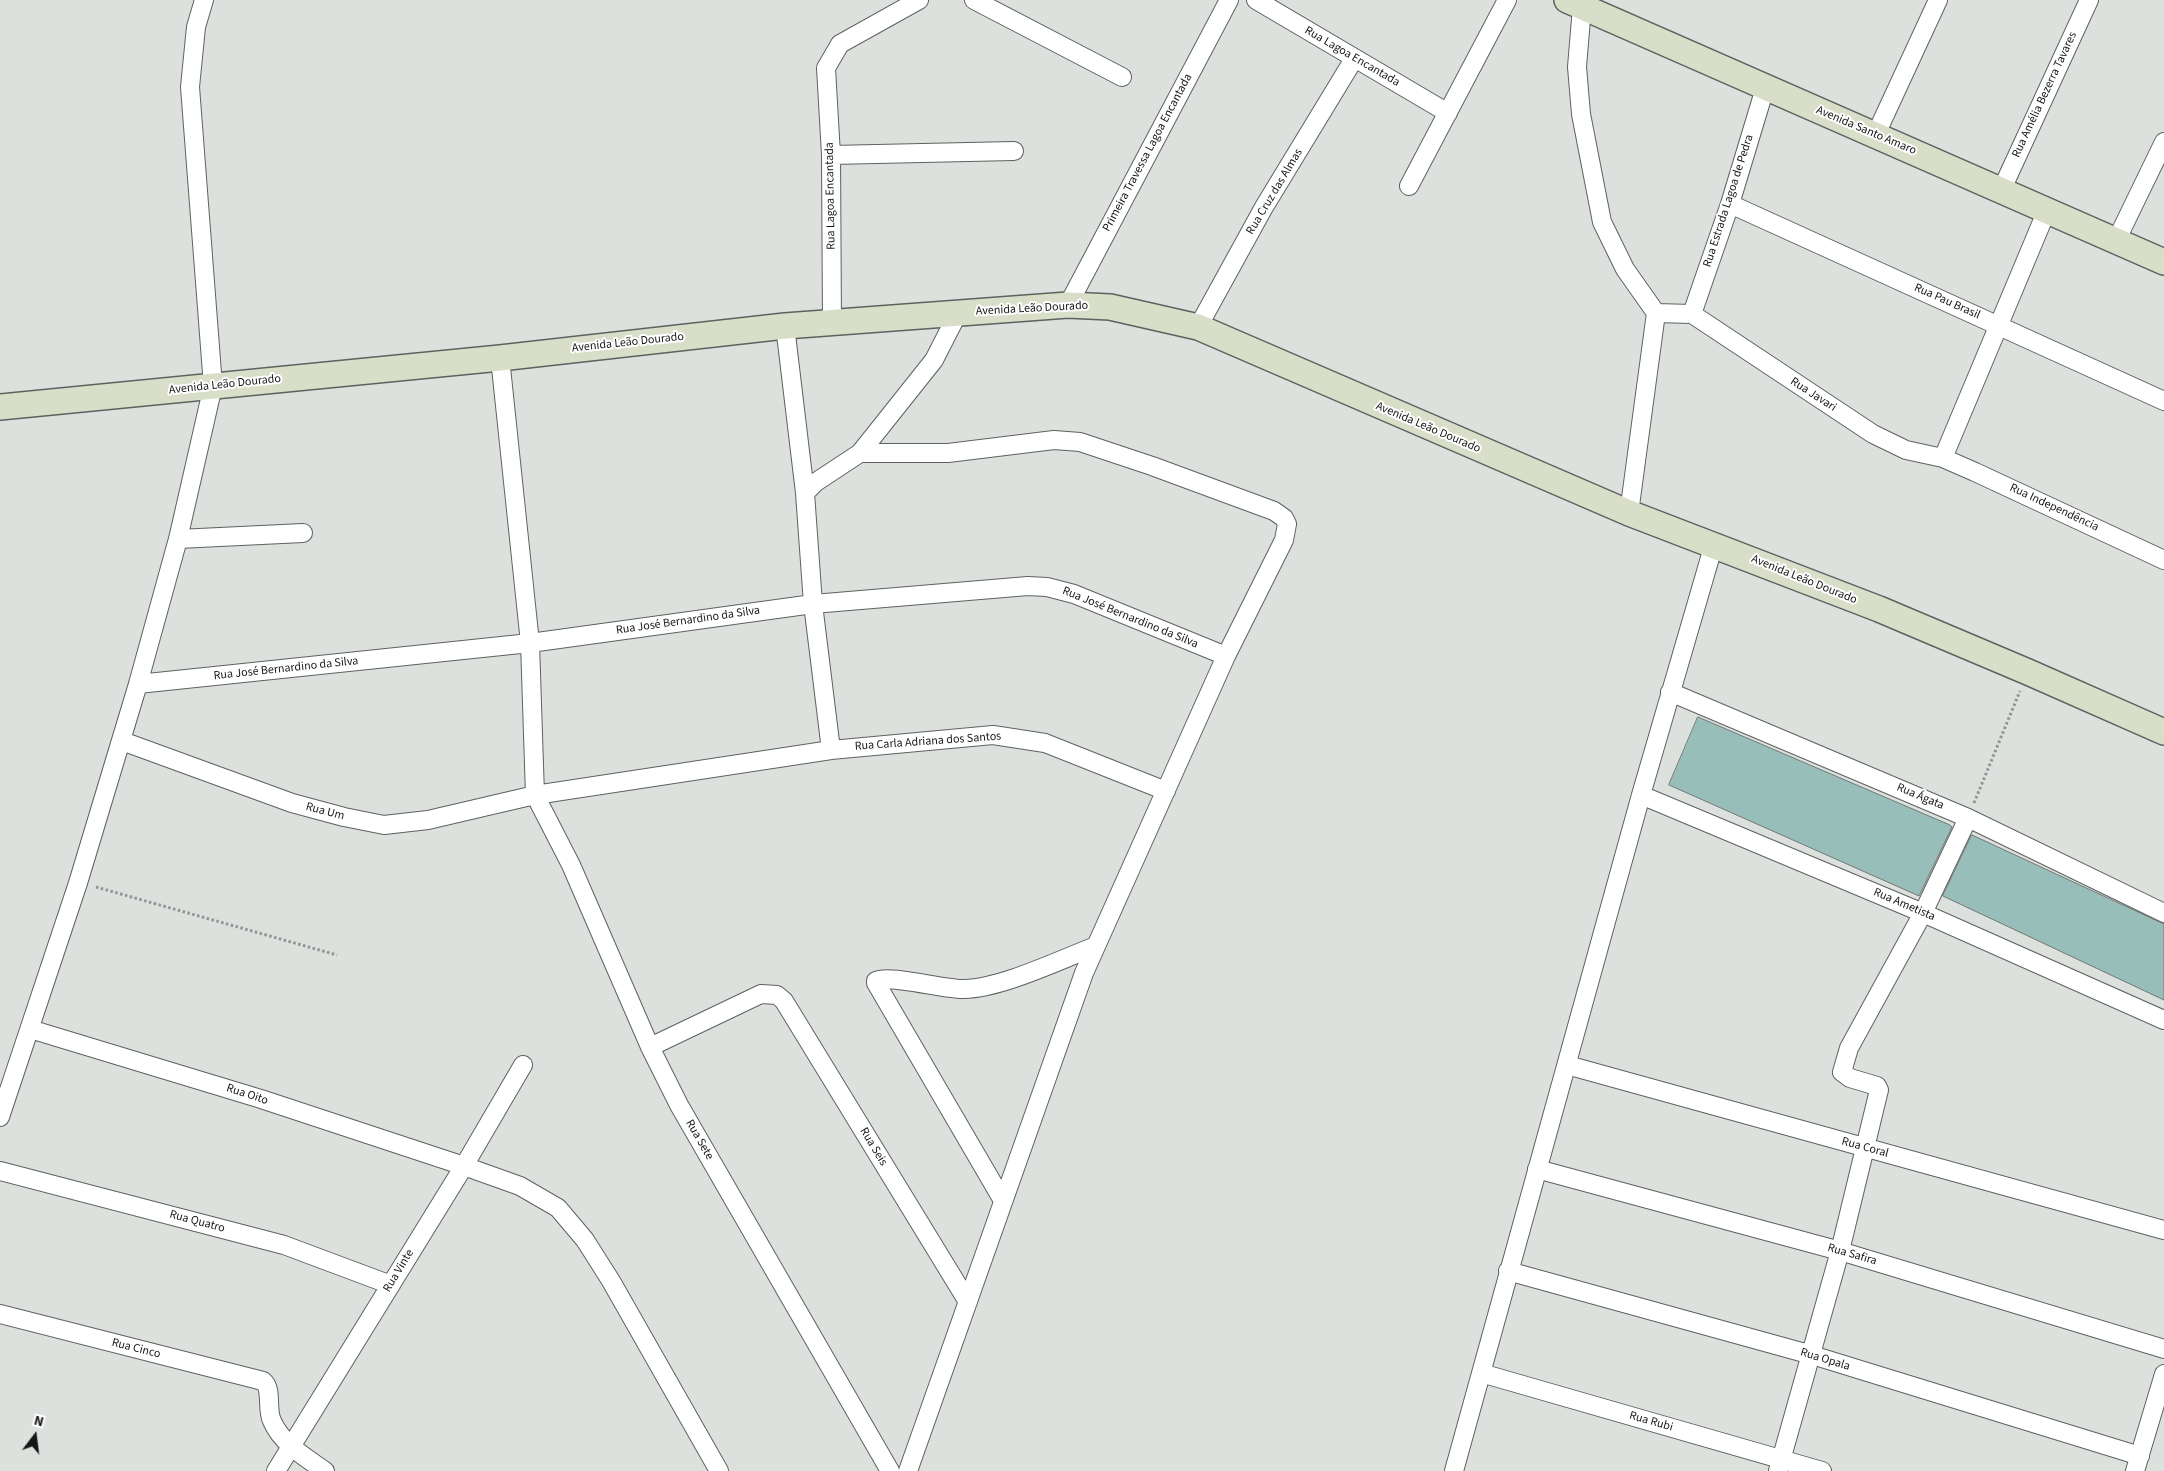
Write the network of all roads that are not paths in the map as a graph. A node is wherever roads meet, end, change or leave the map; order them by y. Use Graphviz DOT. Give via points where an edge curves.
graph roads {
  1 [pos="204,0"];
  2 [pos="919,0"];
  3 [pos="974,0"];
  4 [pos="1229,0"];
  5 [pos="1256,0"];
  6 [pos="1507,0"];
  7 [pos="1938,0"];
  8 [pos="2089,0"];
  9 [pos="1575,3"];
  10 [pos="1613,10"];
  11 [pos="1354,59"];
  12 [pos="1122,77"];
  13 [pos="1765,88"];
  14 [pos="1448,113"];
  15 [pos="1876,134"];
  16 [pos="2164,142"];
  17 [pos="1014,151"];
  18 [pos="831,155"];
  19 [pos="1410,186"];
  20 [pos="2002,191"];
  21 [pos="1730,204"];
  22 [pos="2047,210"];
  23 [pos="2116,241"];
  24 [pos="2164,262"];
  25 [pos="1068,306"];
  26 [pos="958,313"];
  27 [pos="1656,313"];
  28 [pos="1692,314"];
  29 [pos="832,324"];
  30 [pos="1997,325"];
  31 [pos="785,326"];
  32 [pos="1198,327"];
  33 [pos="500,358"];
  34 [pos="213,386"];
  35 [pos="2164,401"];
  36 [pos="0,407"];
  37 [pos="860,453"];
  38 [pos="1943,458"];
  39 [pos="805,493"];
  40 [pos="1629,513"];
  41 [pos="303,534"];
  42 [pos="178,540"];
  43 [pos="1714,544"];
  44 [pos="2164,560"];
  45 [pos="813,604"];
  46 [pos="530,643"];
  47 [pos="1226,656"];
  48 [pos="138,684"];
  49 [pos="1670,692"];
  50 [pos="2164,732"];
  51 [pos="122,741"];
  52 [pos="831,750"];
  53 [pos="1166,791"];
  54 [pos="535,795"];
  55 [pos="1641,795"];
  56 [pos="1968,818"];
  57 [pos="1923,913"];
  58 [pos="2164,913"];
  59 [pos="1096,946"];
  60 [pos="2164,1020"];
  61 [pos="30,1029"];
  62 [pos="650,1047"];
  63 [pos="523,1065"];
  64 [pos="1567,1065"];
  65 [pos="0,1117"];
  66 [pos="1866,1148"];
  67 [pos="464,1166"];
  68 [pos="1537,1169"];
  69 [pos="0,1171"];
  70 [pos="1002,1199"];
  71 [pos="2164,1230"];
  72 [pos="1840,1251"];
  73 [pos="1508,1271"];
  74 [pos="391,1285"];
  75 [pos="968,1302"];
  76 [pos="0,1314"];
  77 [pos="2164,1349"];
  78 [pos="1812,1355"];
  79 [pos="1481,1373"];
  80 [pos="2164,1374"];
  81 [pos="290,1446"];
  82 [pos="2137,1463"];
  83 [pos="1780,1465"];
  84 [pos="276,1471"];
  85 [pos="325,1471"];
  86 [pos="720,1471"];
  87 [pos="890,1471"];
  88 [pos="908,1471"];
  89 [pos="1454,1471"];
  90 [pos="1822,1471"];
  1 -- 34 [label="street" via="196,27 190,87"];
  2 -- 18 [label="street, Rua Lagoa Encantada" via="840,44 826,68"];
  3 -- 12 [label="street"];
  4 -- 25 [label="street, Primeira Travessa Lagoa Encantada"];
  5 -- 11 [label="street, Rua Lagoa Encantada"];
  6 -- 14 [label="street"];
  7 -- 15 [label="street"];
  8 -- 20 [label="street, Rua Amélia Bezerra Tavares"];
  9 -- 10 [label="main road, Avenida Santo Amaro"];
  9 -- 27 [label="street" via="1581,114 1602,222 1625,269"];
  10 -- 13 [label="main road, Avenida Santo Amaro"];
  11 -- 14 [label="street, Rua Lagoa Encantada"];
  11 -- 32 [label="street, Rua Cruz das Almas" via="1264,206"];
  13 -- 15 [label="main road, Avenida Santo Amaro"];
  13 -- 21 [label="street, Rua Estrada Lagoa de Pedra"];
  14 -- 19 [label="street"];
  15 -- 20 [label="main road, Avenida Santo Amaro"];
  16 -- 23 [label="street"];
  17 -- 18 [label="street"];
  18 -- 29 [label="street, Rua Lagoa Encantada"];
  20 -- 22 [label="main road, Avenida Santo Amaro"];
  21 -- 28 [label="street, Rua Estrada Lagoa de Pedra"];
  21 -- 30 [label="street, Rua Pau Brasil"];
  22 -- 23 [label="main road, Avenida Santo Amaro"];
  22 -- 30 [label="street"];
  23 -- 24 [label="main road, Avenida Santo Amaro"];
  25 -- 26 [label="main road, Avenida Leão Dourado"];
  25 -- 32 [label="main road, Avenida Leão Dourado" via="1110,307"];
  26 -- 29 [label="main road, Avenida Leão Dourado"];
  26 -- 37 [label="street" via="934,360"];
  27 -- 28 [label="street"];
  27 -- 40 [label="street"];
  28 -- 38 [label="street, Rua Javari" via="1872,434 1906,450"];
  29 -- 31 [label="main road, Avenida Leão Dourado"];
  30 -- 35 [label="street, Rua Pau Brasil"];
  30 -- 38 [label="street"];
  31 -- 33 [label="main road, Avenida Leão Dourado"];
  31 -- 39 [label="street"];
  32 -- 40 [label="main road, Avenida Leão Dourado"];
  33 -- 34 [label="main road, Avenida Leão Dourado"];
  33 -- 46 [label="street"];
  34 -- 36 [label="main road, Avenida Leão Dourado"];
  34 -- 42 [label="street"];
  37 -- 39 [label="street"];
  37 -- 47 [label="street" via="948,453 1038,441 1080,442 1274,511 1284,518 1287,532"];
  38 -- 44 [label="street, Rua Independência"];
  39 -- 45 [label="street"];
  40 -- 43 [label="main road, Avenida Leão Dourado"];
  41 -- 42 [label="street"];
  42 -- 48 [label="street"];
  43 -- 49 [label="street"];
  43 -- 50 [label="main road, Avenida Leão Dourado" via="2028,672"];
  45 -- 46 [label="street, Rua José Bernardino da Silva"];
  45 -- 47 [label="street, Rua José Bernardino da Silva" via="1047,587 1074,594"];
  45 -- 52 [label="street"];
  46 -- 48 [label="street, Rua José Bernardino da Silva"];
  46 -- 54 [label="street"];
  47 -- 53 [label="street"];
  48 -- 51 [label="street"];
  49 -- 55 [label="street"];
  49 -- 56 [label="street, Rua Ágata"];
  51 -- 54 [label="street, Rua Um" via="292,803 384,824 428,820"];
  51 -- 61 [label="street"];
  52 -- 53 [label="street, Rua Carla Adriana dos Santos" via="993,735 1016,737 1045,743"];
  52 -- 54 [label="street, Rua Um"];
  53 -- 59 [label="street"];
  54 -- 62 [label="street, Rua Sete" via="571,865"];
  55 -- 57 [label="street, Rua Ametista"];
  55 -- 64 [label="street"];
  56 -- 57 [label="street"];
  56 -- 58 [label="street, Rua Ágata"];
  57 -- 60 [label="street, Rua Ametista"];
  57 -- 66 [label="street" via="1849,1048 1842,1067 1842,1072 1850,1078 1877,1086 1879,1090"];
  59 -- 70 [label="street"];
  59 -- 70 [label="street" via="1008,979 967,989 876,980"];
  61 -- 65 [label="street"];
  61 -- 67 [label="street, Rua Oito" via="261,1099"];
  62 -- 75 [label="street, Rua Seis" via="761,994 777,995 784,1001"];
  62 -- 87 [label="street, Rua Sete" via="684,1113"];
  63 -- 67 [label="street, Rua Vinte"];
  64 -- 66 [label="street, Rua Coral"];
  64 -- 68 [label="street"];
  66 -- 71 [label="street, Rua Coral"];
  66 -- 72 [label="street"];
  67 -- 74 [label="street, Rua Vinte"];
  67 -- 86 [label="street, Rua Oito" via="537,1195 558,1208 585,1240"];
  68 -- 72 [label="street, Rua Safira"];
  68 -- 73 [label="street"];
  69 -- 74 [label="street, Rua Quatro" via="284,1245"];
  70 -- 75 [label="street"];
  72 -- 77 [label="street, Rua Safira"];
  72 -- 78 [label="street"];
  73 -- 78 [label="street, Rua Opala"];
  73 -- 79 [label="street"];
  74 -- 81 [label="street, Rua Vinte"];
  75 -- 88 [label="street"];
  76 -- 81 [label="street, Rua Cinco" via="263,1381 268,1388 268,1411 272,1423"];
  78 -- 82 [label="street, Rua Opala"];
  78 -- 83 [label="street"];
  79 -- 83 [label="street, Rua Rubi"];
  79 -- 89 [label="street"];
  80 -- 82 [label="street"];
  81 -- 84 [label="street, Rua Vinte"];
  81 -- 85 [label="street"];
  83 -- 90 [label="street, Rua Rubi"];
}
